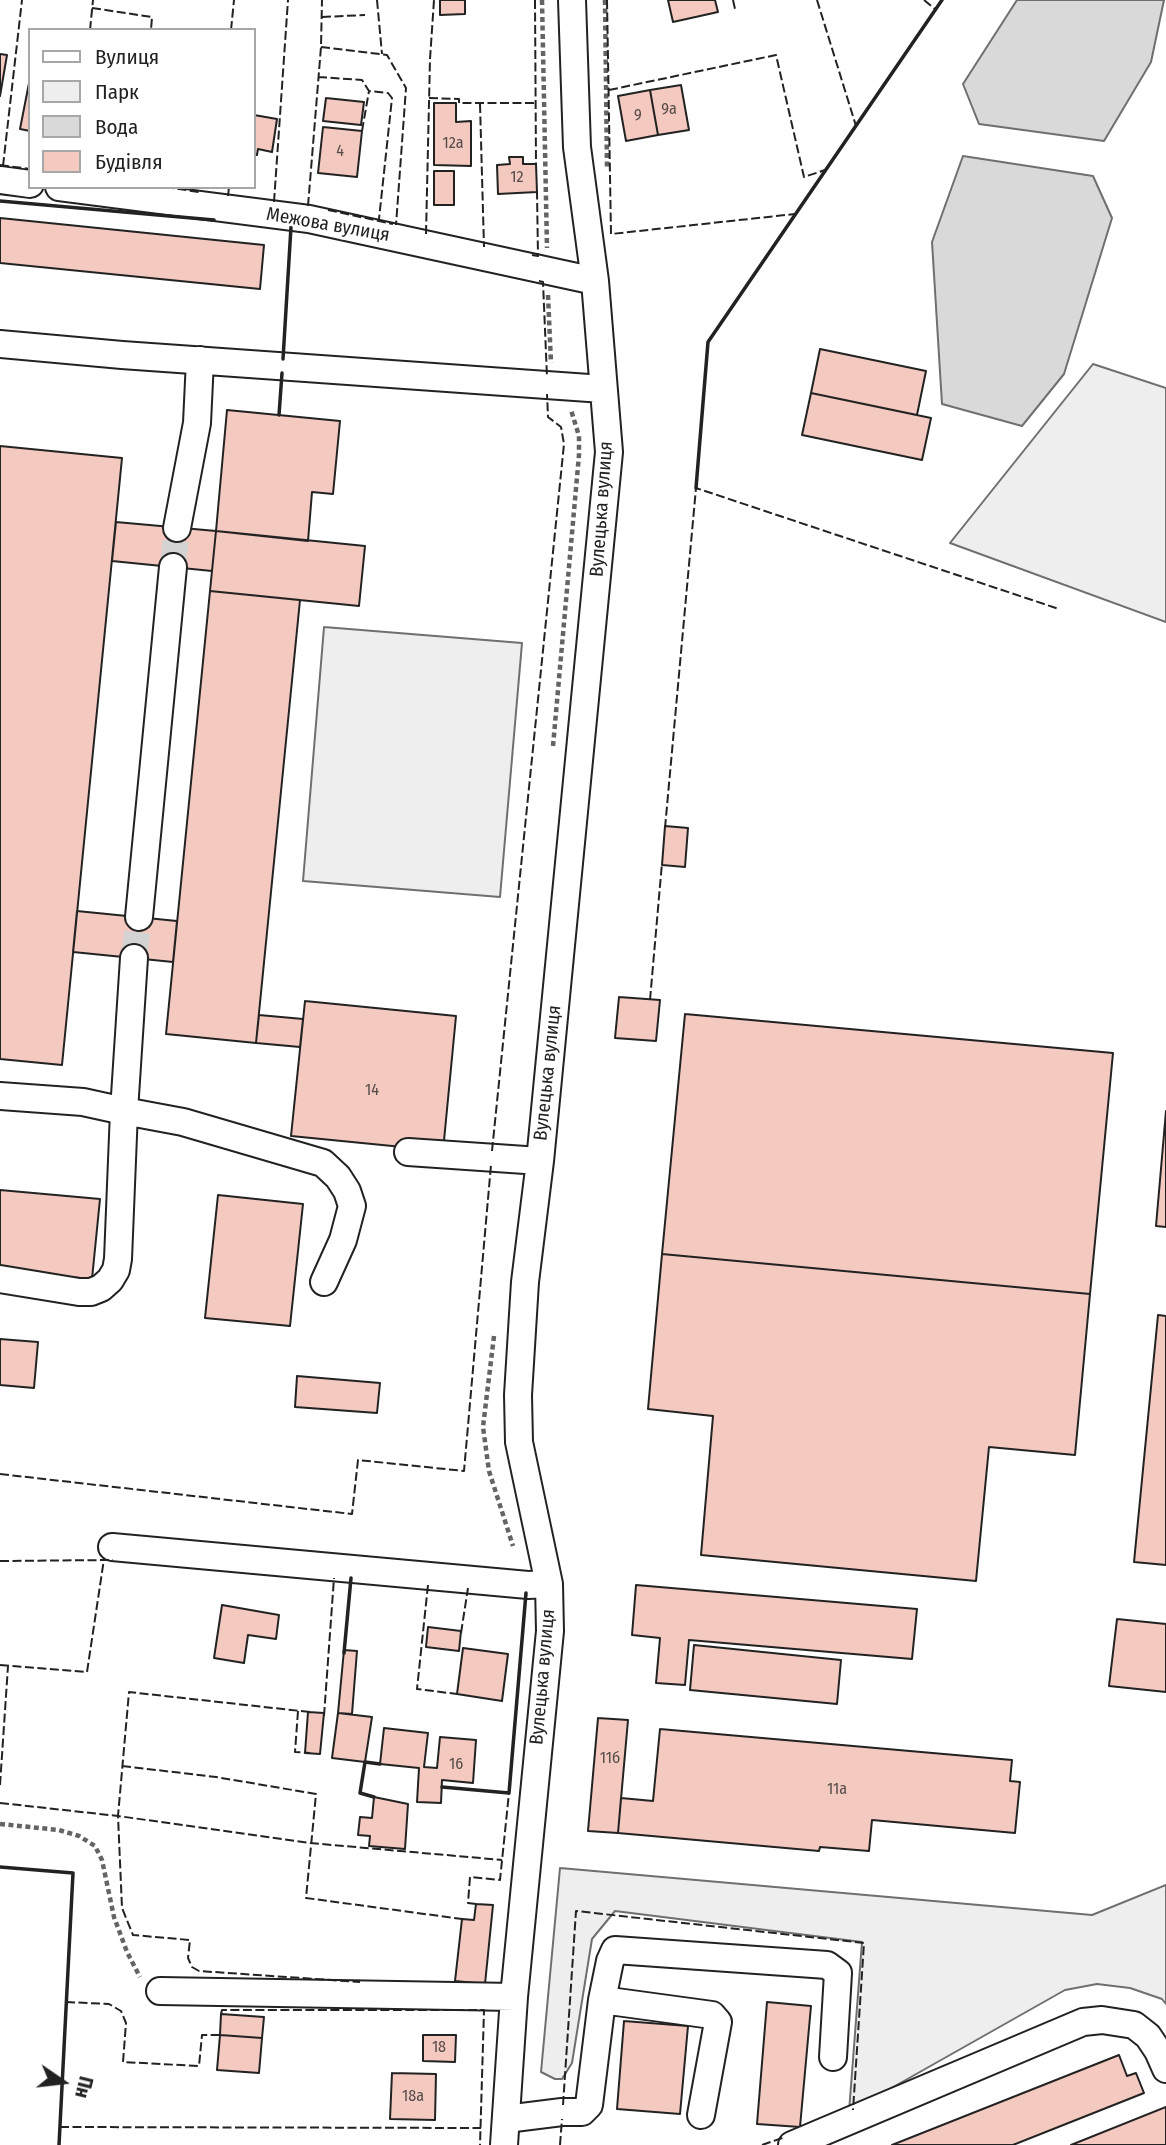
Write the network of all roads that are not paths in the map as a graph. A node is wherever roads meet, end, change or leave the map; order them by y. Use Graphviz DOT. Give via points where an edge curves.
graph roads {
  1 [pos="572,0"];
  2 [pos="0,180"];
  3 [pos="28,184"];
  4 [pos="75,189"];
  5 [pos="594,281"];
  6 [pos="0,344"];
  7 [pos="200,360"];
  8 [pos="603,389"];
  9 [pos="177,528"];
  10 [pos="173,567"];
  11 [pos="139,917"];
  12 [pos="134,958"];
  13 [pos="0,1096"];
  14 [pos="124,1111"];
  15 [pos="408,1152"];
  16 [pos="540,1161"];
  17 [pos="0,1279"];
  18 [pos="324,1282"];
  19 [pos="112,1548"];
  20 [pos="549,1584"];
  21 [pos="151,1986"];
  22 [pos="514,1997"];
  23 [pos="602,2000"];
  24 [pos="833,2057"];
  25 [pos="1166,2069"];
  26 [pos="701,2115"];
  27 [pos="505,2132"];
  28 [pos="792,2145"];
  1 -- 5 [label="street, Вулецька вулиця" via="577,148"];
  2 -- 3 [label="street"];
  4 -- 5 [label="street, Межова вулиця" via="309,219"];
  5 -- 8 [label="street, Вулецька вулиця"];
  6 -- 7 [label="street"];
  7 -- 8 [label="street"];
  7 -- 9 [label="street" via="197,423"];
  8 -- 16 [label="street, Вулецька вулиця" via="609,452"];
  10 -- 11 [label="street"];
  12 -- 14 [label="street"];
  13 -- 14 [label="street" via="83,1102"];
  14 -- 17 [label="street" via="118,1259 110,1280 101,1288 79,1292"];
  14 -- 18 [label="street" via="183,1122 323,1163 338,1177 352,1206"];
  15 -- 16 [label="street"];
  16 -- 20 [label="street, Вулецька вулиця" via="525,1282 518,1395 519,1442"];
  19 -- 20 [label="street"];
  20 -- 22 [label="street, Вулецька вулиця" via="550,1630"];
  21 -- 22 [label="street"];
  22 -- 27 [label="street, Вулецька вулиця"];
  23 -- 24 [label="street" via="615,1950 827,1965 838,1973"];
  23 -- 26 [label="street" via="712,2015 718,2022"];
  23 -- 27 [label="street" via="589,2105 582,2112 562,2112"];
  25 -- 28 [label="street" via="1148,2036 1134,2025 1083,2022"];
}
